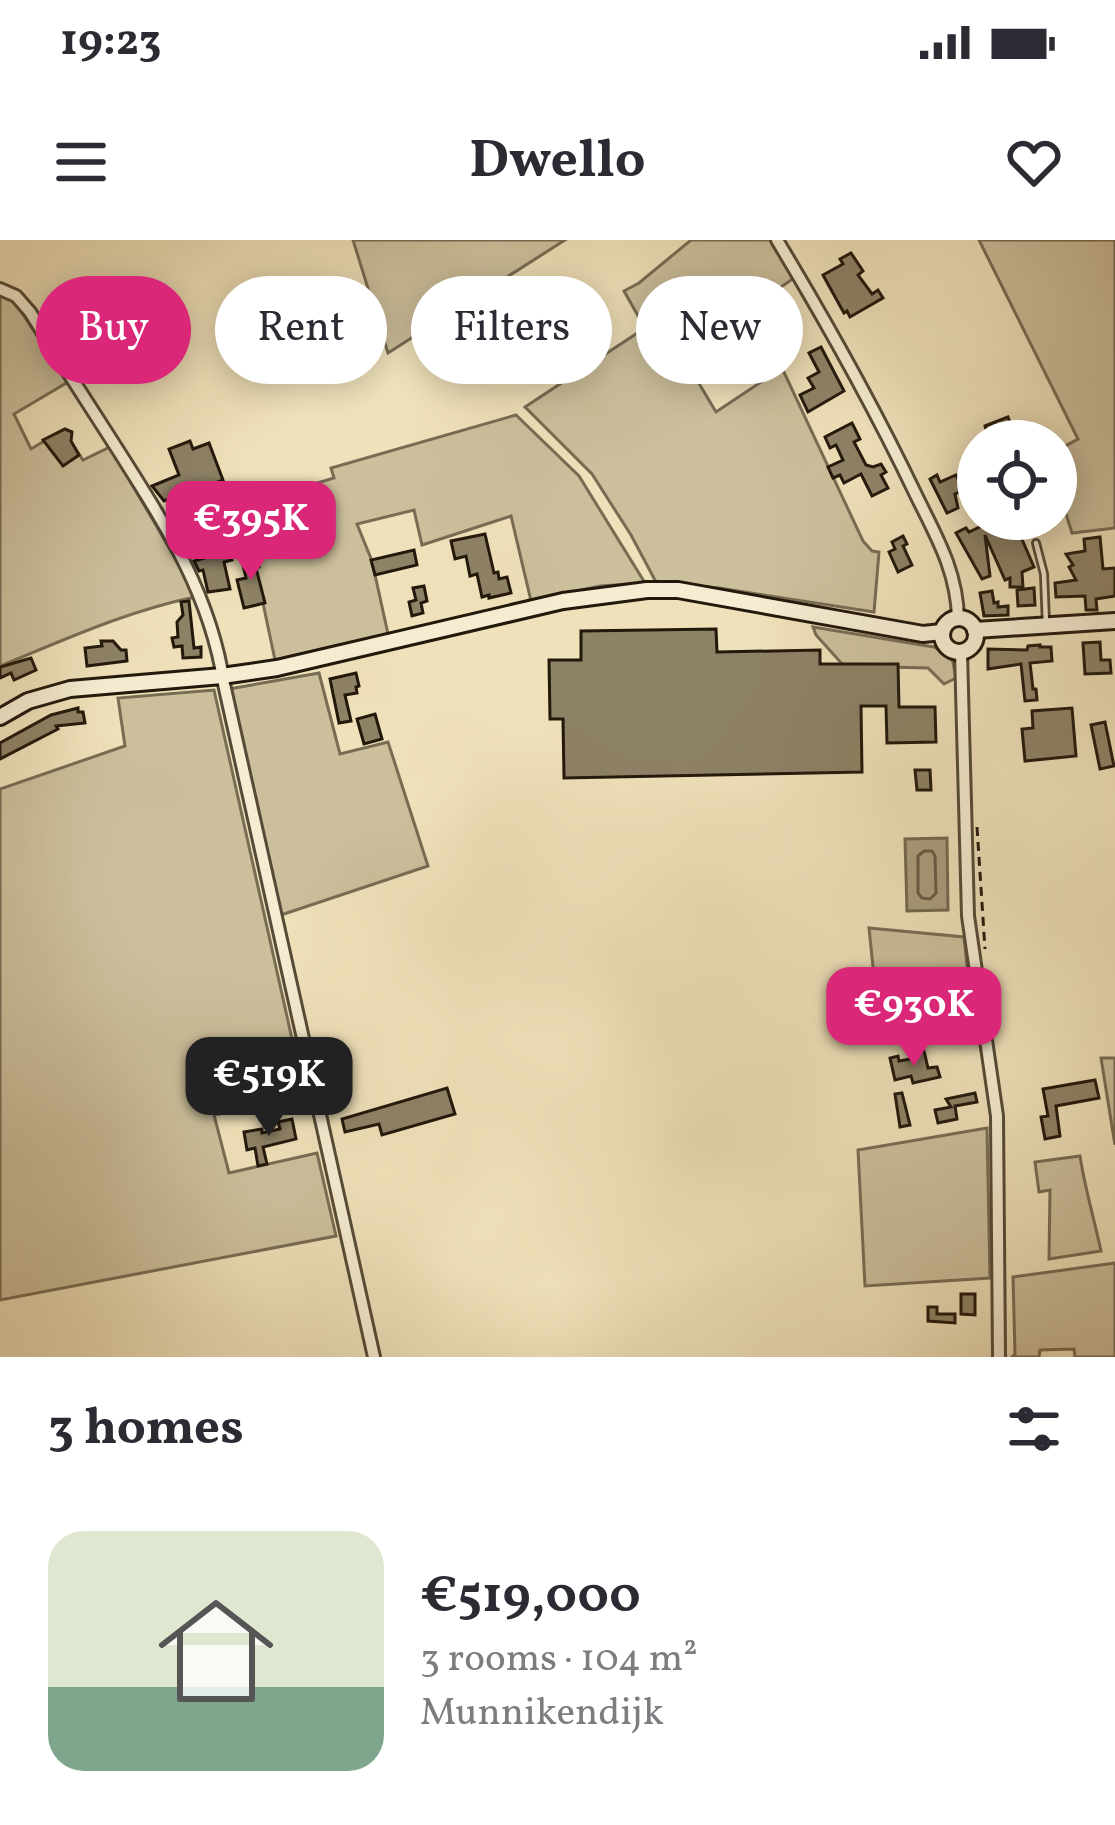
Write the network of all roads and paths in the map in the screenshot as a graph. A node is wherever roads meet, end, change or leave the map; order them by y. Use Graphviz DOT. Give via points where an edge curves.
graph roads {
  1 [pos="777,240"];
  2 [pos="0,289"];
  3 [pos="1036,543"];
  4 [pos="958,618"];
  5 [pos="1115,621"];
  6 [pos="1046,625"];
  7 [pos="976,630"];
  8 [pos="942,632"];
  9 [pos="961,652"];
  10 [pos="222,676"];
  11 [pos="0,717"];
  12 [pos="374,1357"];
  13 [pos="999,1357"];
  1 -- 4 [label="street" via="888,436 951,568"];
  2 -- 10 [label="street" via="30,312 183,556 208,613"];
  3 -- 6 [label="lane"];
  4 -- 7 [label="street"];
  4 -- 8 [label="street"];
  5 -- 6 [label="street"];
  6 -- 7 [label="street"];
  7 -- 9 [label="street" via="974,644"];
  8 -- 9 [label="street" via="947,648"];
  8 -- 10 [label="street" via="647,590"];
  9 -- 13 [label="street" via="968,916 997,1115"];
  10 -- 11 [label="street" via="70,688"];
  10 -- 12 [label="street"];
}
